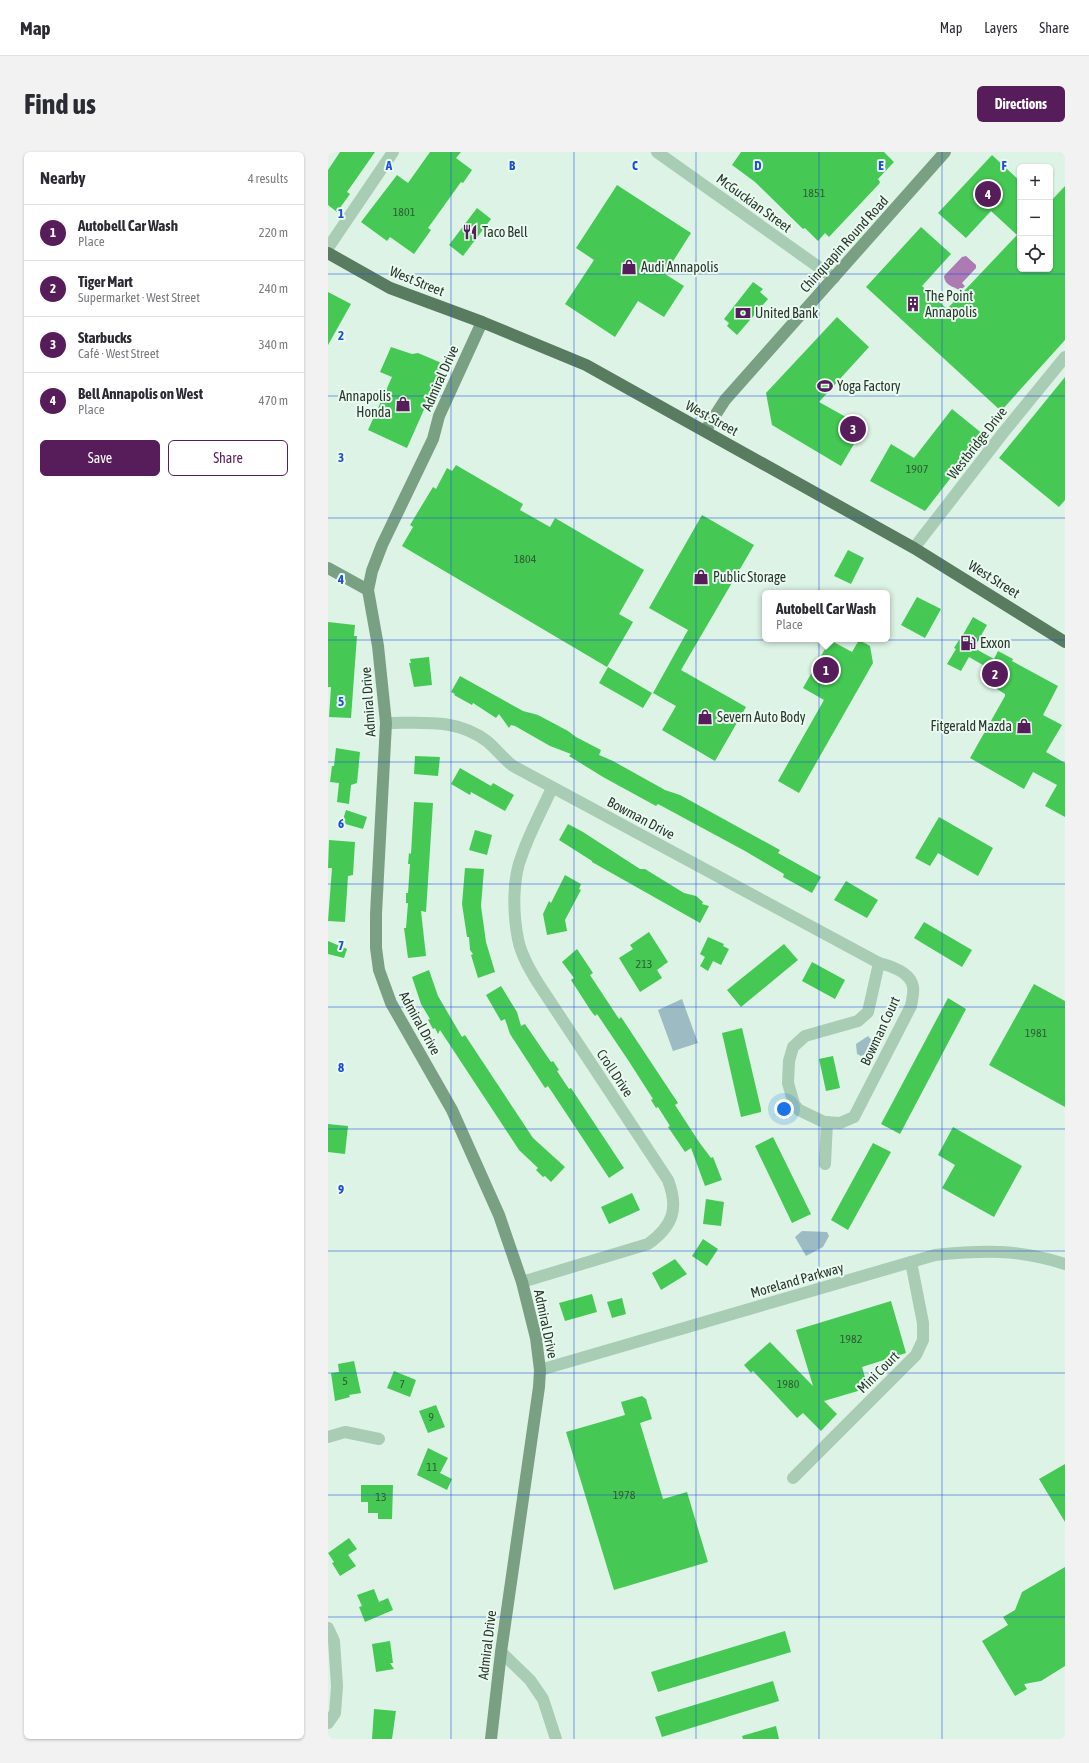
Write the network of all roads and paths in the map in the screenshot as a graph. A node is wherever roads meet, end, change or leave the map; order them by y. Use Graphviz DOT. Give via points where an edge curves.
graph roads {
  1 [pos="392,152"];
  2 [pos="657,152"];
  3 [pos="945,152"];
  4 [pos="328,248"];
  5 [pos="328,253"];
  6 [pos="834,278"];
  7 [pos="482,322"];
  8 [pos="1065,357"];
  9 [pos="705,431"];
  10 [pos="914,548"];
  11 [pos="328,568"];
  12 [pos="368,590"];
  13 [pos="1065,642"];
  14 [pos="386,722"];
  15 [pos="552,788"];
  16 [pos="879,963"];
  17 [pos="827,1122"];
  18 [pos="825,1164"];
  19 [pos="911,1262"];
  20 [pos="1065,1264"];
  21 [pos="522,1282"];
  22 [pos="540,1370"];
  23 [pos="328,1437"];
  24 [pos="380,1440"];
  25 [pos="793,1478"];
  26 [pos="328,1628"];
  27 [pos="501,1652"];
  28 [pos="328,1723"];
  29 [pos="491,1739"];
  30 [pos="556,1739"];
  1 -- 4 [label="street"];
  2 -- 6 [label="street, McGuckian Street"];
  3 -- 6 [label="street, Chinquapin Round Road"];
  5 -- 7 [label="main road, West Street" via="390,288"];
  6 -- 9 [label="street, Chinquapin Round Road" via="725,400"];
  7 -- 9 [label="main road, West Street" via="586,365"];
  7 -- 12 [label="street, Admiral Drive" via="439,416 432,439 382,545"];
  8 -- 10 [label="street, Westbridge Drive"];
  9 -- 10 [label="main road, West Street"];
  10 -- 13 [label="main road, West Street"];
  11 -- 12 [label="street"];
  12 -- 14 [label="street, Admiral Drive" via="378,646"];
  14 -- 15 [label="street, Bowman Drive" via="443,722 461,728 487,742 513,766"];
  14 -- 21 [label="street, Admiral Drive" via="375,928 379,970 399,1021 440,1088 489,1189"];
  15 -- 16 [label="street, Bowman Drive"];
  15 -- 21 [label="street, Croll Drive" via="521,856 516,881 515,912 518,940 538,983 668,1180 673,1194 673,1209 670,1222 661,1234 648,1244"];
  16 -- 17 [label="street, Bowman Court" via="908,976 913,987 911,1006 854,1117 840,1123"];
  16 -- 17 [label="street, Bowman Court" via="868,1012 858,1022 804,1036 793,1047 789,1061 788,1083 794,1104 799,1110"];
  17 -- 18 [label="street"];
  19 -- 20 [label="street, Moreland Parkway" via="935,1255 1004,1251 1039,1256"];
  19 -- 22 [label="street, Moreland Parkway"];
  19 -- 25 [label="street, Mini Court" via="923,1340 916,1355"];
  21 -- 22 [label="street, Admiral Drive" via="536,1338"];
  22 -- 27 [label="street, Admiral Drive"];
  23 -- 24 [label="street" via="345,1432"];
  26 -- 28 [label="street" via="334,1641 337,1686 336,1713"];
  27 -- 29 [label="street, Admiral Drive"];
  27 -- 30 [label="street" via="530,1680 543,1699"];
}
